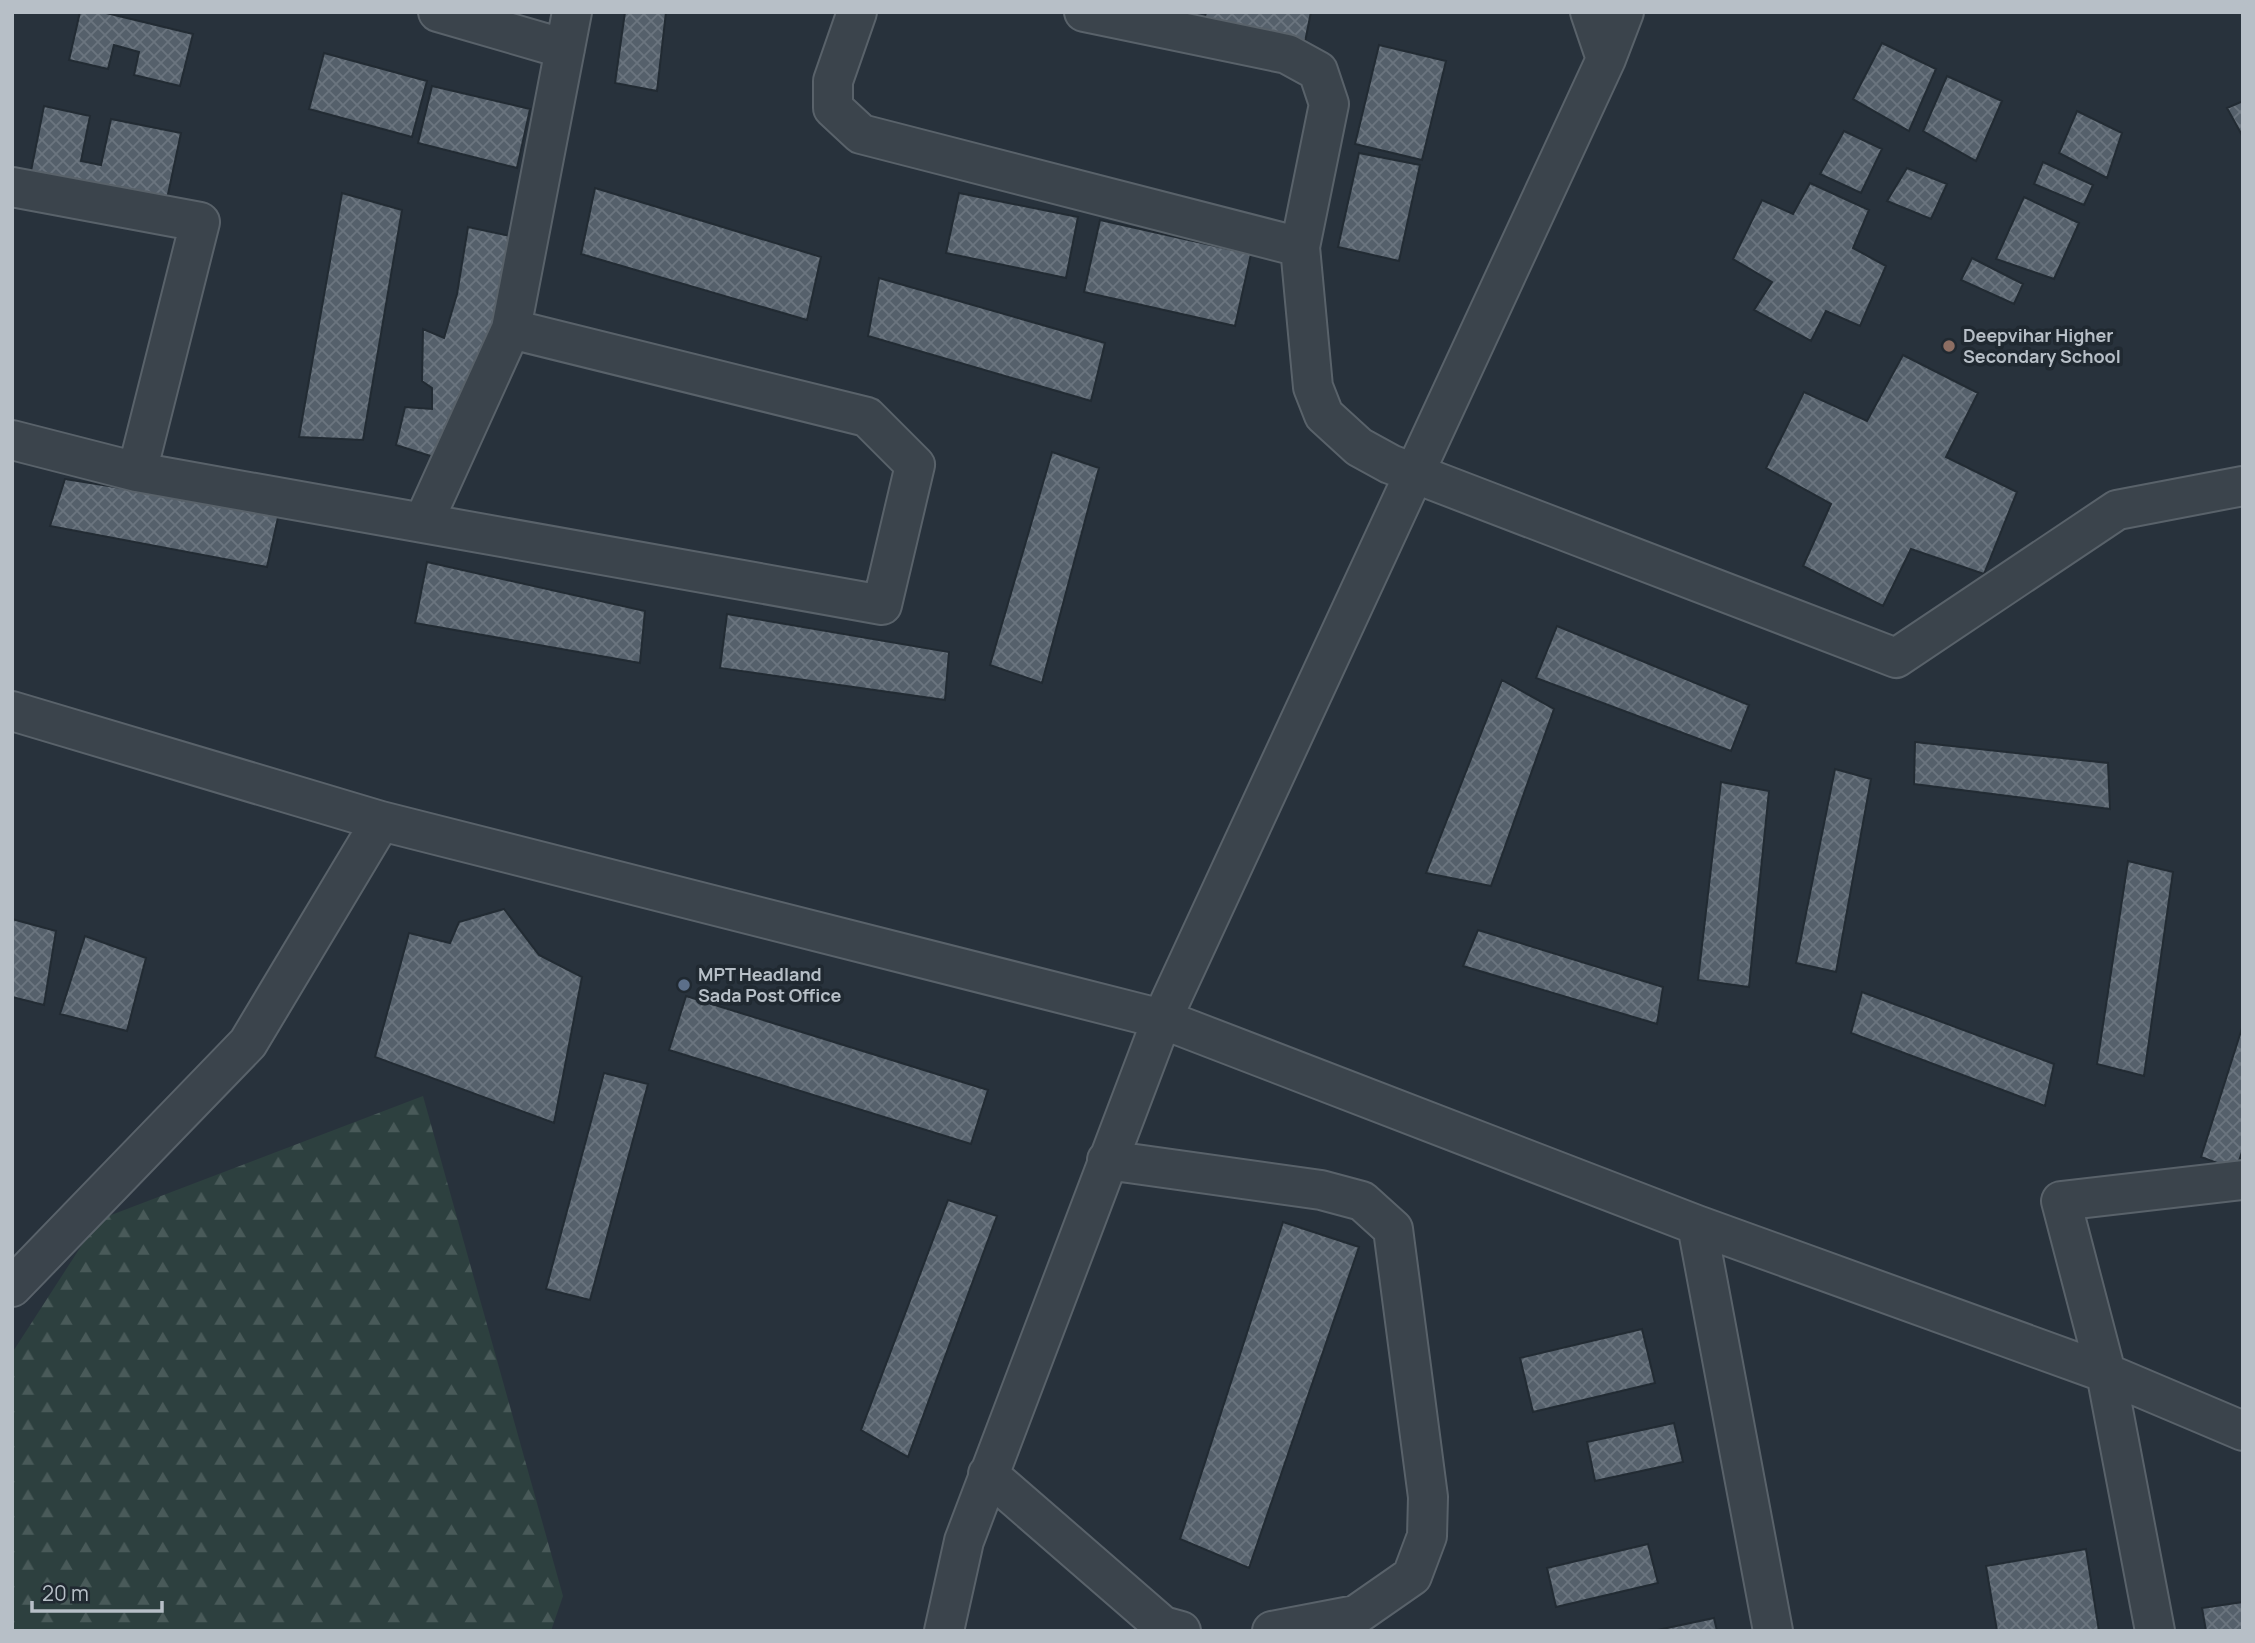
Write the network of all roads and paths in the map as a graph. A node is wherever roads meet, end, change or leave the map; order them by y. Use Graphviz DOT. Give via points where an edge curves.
graph roads {
  1 [pos="438,12"];
  2 [pos="572,12"];
  3 [pos="857,12"];
  4 [pos="1084,12"];
  5 [pos="1590,12"];
  6 [pos="1624,12"];
  7 [pos="565,49"];
  8 [pos="1606,59"];
  9 [pos="12,187"];
  10 [pos="1300,247"];
  11 [pos="511,328"];
  12 [pos="12,440"];
  13 [pos="136,472"];
  14 [pos="1416,473"];
  15 [pos="2243,486"];
  16 [pos="423,523"];
  17 [pos="12,711"];
  18 [pos="381,821"];
  19 [pos="1162,1019"];
  20 [pos="1107,1160"];
  21 [pos="2243,1180"];
  22 [pos="1697,1225"];
  23 [pos="12,1287"];
  24 [pos="2106,1373"];
  25 [pos="2243,1431"];
  26 [pos="988,1474"];
  27 [pos="944,1631"];
  28 [pos="1181,1631"];
  29 [pos="1272,1631"];
  30 [pos="1773,1631"];
  31 [pos="2155,1631"];
  1 -- 7 [label="street"];
  2 -- 7 [label="street"];
  3 -- 10 [label="street" via="833,81 833,108 861,134"];
  4 -- 10 [label="street" via="1287,54 1318,71 1329,104"];
  5 -- 8 [label="street"];
  6 -- 8 [label="street"];
  7 -- 11 [label="street"];
  8 -- 14 [label="street"];
  9 -- 13 [label="street" via="200,222"];
  10 -- 14 [label="street" via="1313,387 1324,415 1359,447"];
  11 -- 16 [label="street"];
  11 -- 16 [label="street" via="867,417 915,465 882,605"];
  12 -- 13 [label="street"];
  13 -- 16 [label="street"];
  14 -- 15 [label="street" via="1896,658 2117,510"];
  14 -- 19 [label="street"];
  17 -- 18 [label="street"];
  18 -- 19 [label="street"];
  18 -- 23 [label="street" via="248,1043"];
  19 -- 20 [label="street"];
  19 -- 22 [label="street"];
  20 -- 26 [label="street"];
  20 -- 29 [label="street" via="1321,1190 1362,1201 1393,1229 1428,1497 1427,1536 1412,1576 1356,1615"];
  21 -- 24 [label="street" via="2061,1201"];
  22 -- 24 [label="street"];
  22 -- 30 [label="street"];
  24 -- 25 [label="street"];
  24 -- 31 [label="street"];
  26 -- 27 [label="street" via="964,1541"];
  26 -- 28 [label="street" via="1163,1626"];
}
